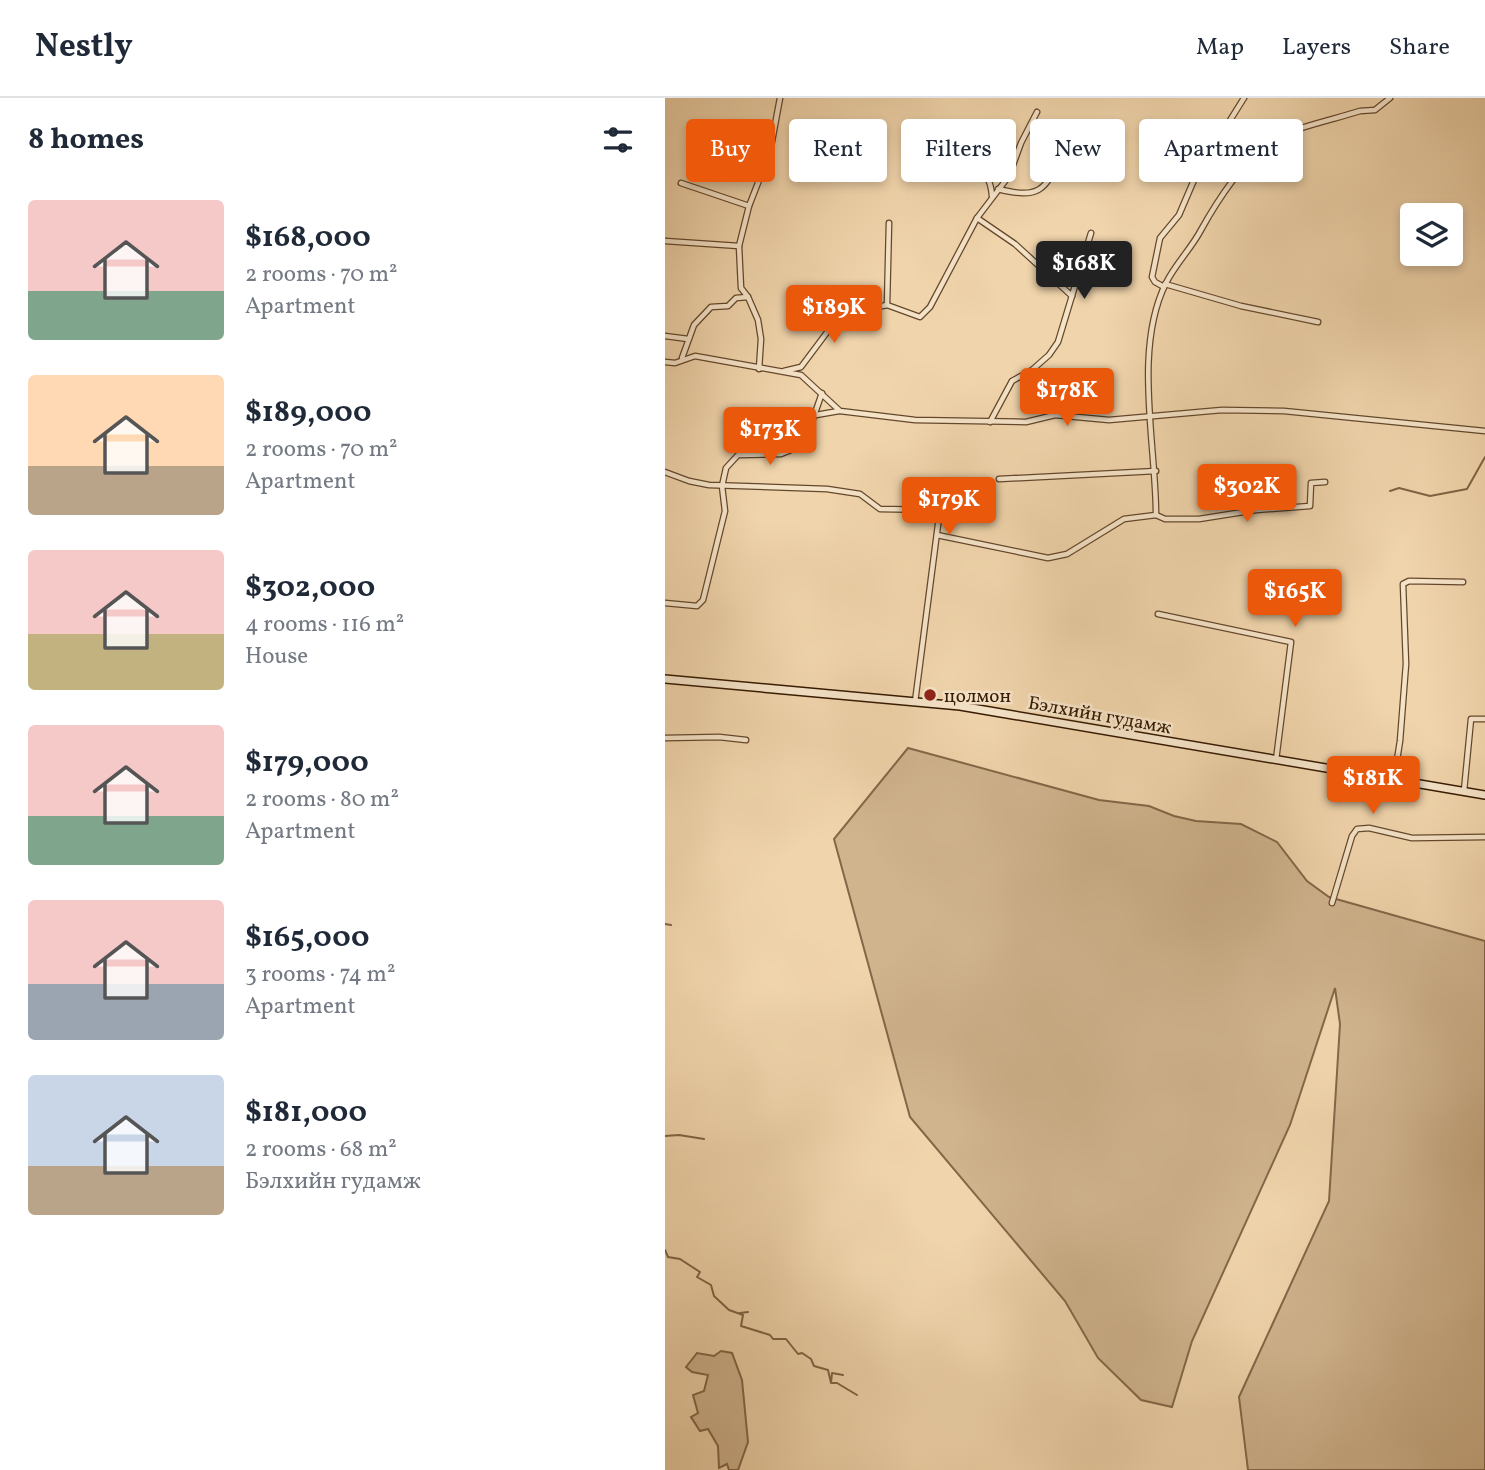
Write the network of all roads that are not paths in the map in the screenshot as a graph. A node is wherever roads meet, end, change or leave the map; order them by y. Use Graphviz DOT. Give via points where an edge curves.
graph roads {
  1 [pos="780,98"];
  2 [pos="1244,98"];
  3 [pos="1390,98"];
  4 [pos="1038,113"];
  5 [pos="990,182"];
  6 [pos="1047,182"];
  7 [pos="681,183"];
  8 [pos="997,189"];
  9 [pos="992,197"];
  10 [pos="749,206"];
  11 [pos="977,218"];
  12 [pos="889,223"];
  13 [pos="1091,233"];
  14 [pos="665,241"];
  15 [pos="739,246"];
  16 [pos="1165,285"];
  17 [pos="1072,296"];
  18 [pos="748,298"];
  19 [pos="887,305"];
  20 [pos="1318,321"];
  21 [pos="665,336"];
  22 [pos="688,339"];
  23 [pos="682,359"];
  24 [pos="665,362"];
  25 [pos="759,369"];
  26 [pos="783,372"];
  27 [pos="822,393"];
  28 [pos="840,411"];
  29 [pos="816,415"];
  30 [pos="1150,415"];
  31 [pos="990,422"];
  32 [pos="1485,431"];
  33 [pos="1156,471"];
  34 [pos="665,472"];
  35 [pos="999,479"];
  36 [pos="1325,482"];
  37 [pos="722,486"];
  38 [pos="1156,515"];
  39 [pos="937,535"];
  40 [pos="1463,582"];
  41 [pos="665,603"];
  42 [pos="1158,614"];
  43 [pos="665,679"];
  44 [pos="915,702"];
  45 [pos="1485,719"];
  46 [pos="665,738"];
  47 [pos="746,740"];
  48 [pos="1276,760"];
  49 [pos="1394,779"];
  50 [pos="1464,792"];
  51 [pos="1485,795"];
  52 [pos="1485,837"];
  53 [pos="1332,903"];
  1 -- 10 [label="street" via="770,152"];
  2 -- 16 [label="street" via="1197,173 1179,215 1160,238 1152,277"];
  3 -- 16 [label="street" via="1375,110 1270,141 1214,207"];
  4 -- 8 [label="street" via="1009,176"];
  5 -- 9 [label="street"];
  6 -- 8 [label="street" via="1025,195"];
  7 -- 10 [label="street"];
  8 -- 9 [label="street"];
  9 -- 11 [label="street"];
  10 -- 15 [label="street"];
  11 -- 17 [label="street" via="1015,244"];
  11 -- 19 [label="street" via="920,317"];
  12 -- 19 [label="street"];
  13 -- 17 [label="street"];
  14 -- 15 [label="street"];
  15 -- 18 [label="street" via="738,277"];
  16 -- 20 [label="street"];
  16 -- 30 [label="street" via="1152,326"];
  17 -- 31 [label="street" via="1058,342 1032,370 1012,381"];
  18 -- 22 [label="street" via="711,307"];
  18 -- 25 [label="street" via="761,339"];
  19 -- 26 [label="street" via="834,323 801,367"];
  21 -- 22 [label="street"];
  22 -- 23 [label="street"];
  23 -- 24 [label="street"];
  23 -- 25 [label="street" via="695,356"];
  25 -- 26 [label="street"];
  26 -- 27 [label="street" via="801,375"];
  27 -- 28 [label="street"];
  27 -- 29 [label="street"];
  28 -- 29 [label="street"];
  28 -- 31 [label="street"];
  29 -- 37 [label="street" via="808,433 787,453 734,457"];
  30 -- 31 [label="street" via="1109,419 1055,415 1026,422"];
  30 -- 32 [label="street" via="1284,411"];
  30 -- 33 [label="street"];
  33 -- 35 [label="street"];
  33 -- 38 [label="street"];
  34 -- 37 [label="street"];
  36 -- 38 [label="street" via="1311,483 1310,506 1199,519"];
  37 -- 39 [label="street" via="827,489 860,494 880,509 932,508 939,517"];
  37 -- 41 [label="street" via="725,511 703,600 697,606"];
  38 -- 39 [label="street" via="1123,519 1067,554 1048,558"];
  39 -- 44 [label="street"];
  40 -- 49 [label="street" via="1403,584 1405,664"];
  42 -- 48 [label="street" via="1291,642"];
  43 -- 44 [label="main road, Бэлхийн гудамж"];
  44 -- 48 [label="main road, Бэлхийн гудамж"];
  45 -- 50 [label="street" via="1471,719"];
  46 -- 47 [label="street"];
  48 -- 49 [label="main road, Бэлхийн гудамж"];
  49 -- 50 [label="main road, Бэлхийн гудамж"];
  50 -- 51 [label="main road, Бэлхийн гудамж"];
  52 -- 53 [label="street" via="1412,838 1369,828 1357,830"];
}
